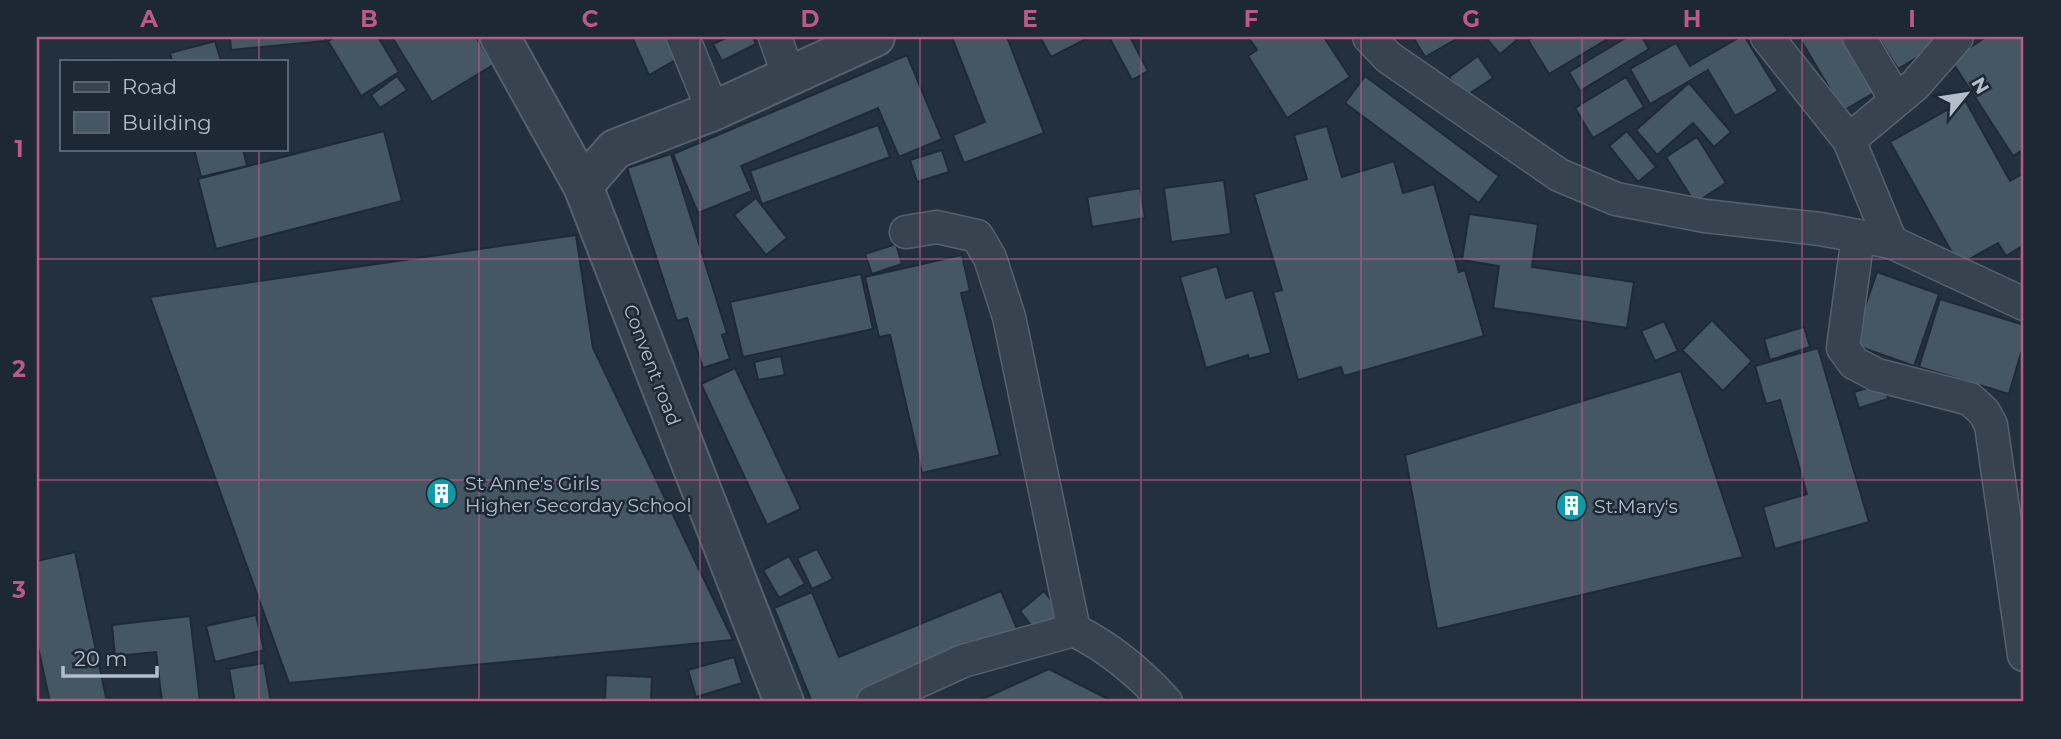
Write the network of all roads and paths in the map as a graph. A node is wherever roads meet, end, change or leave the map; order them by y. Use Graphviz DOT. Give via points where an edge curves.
graph roads {
  1 [pos="500,37"];
  2 [pos="684,37"];
  3 [pos="775,37"];
  4 [pos="875,37"];
  5 [pos="1369,37"];
  6 [pos="1767,37"];
  7 [pos="1859,37"];
  8 [pos="1957,37"];
  9 [pos="789,76"];
  10 [pos="1896,100"];
  11 [pos="713,111"];
  12 [pos="1849,140"];
  13 [pos="583,186"];
  14 [pos="906,232"];
  15 [pos="1858,236"];
  16 [pos="1891,242"];
  17 [pos="2024,304"];
  18 [pos="1074,630"];
  19 [pos="2024,655"];
  20 [pos="784,702"];
  21 [pos="873,702"];
  22 [pos="1166,702"];
  1 -- 13 [label="street, Convent road"];
  2 -- 11 [label="street"];
  3 -- 9 [label="street"];
  4 -- 9 [label="street"];
  5 -- 15 [label="street" via="1388,57 1559,174 1616,199"];
  6 -- 12 [label="street"];
  7 -- 10 [label="street"];
  8 -- 10 [label="street"];
  9 -- 11 [label="street"];
  10 -- 12 [label="street"];
  11 -- 13 [label="street" via="615,149"];
  12 -- 16 [label="street"];
  13 -- 20 [label="street, Convent road"];
  14 -- 18 [label="street" via="937,227 977,236 990,258 1009,317"];
  15 -- 16 [label="street"];
  15 -- 19 [label="street" via="1843,348 1854,363 1877,375 1970,399 1984,412 1991,425"];
  16 -- 17 [label="street"];
  18 -- 21 [label="street" via="963,661"];
  18 -- 22 [label="street" via="1143,677"];
}
